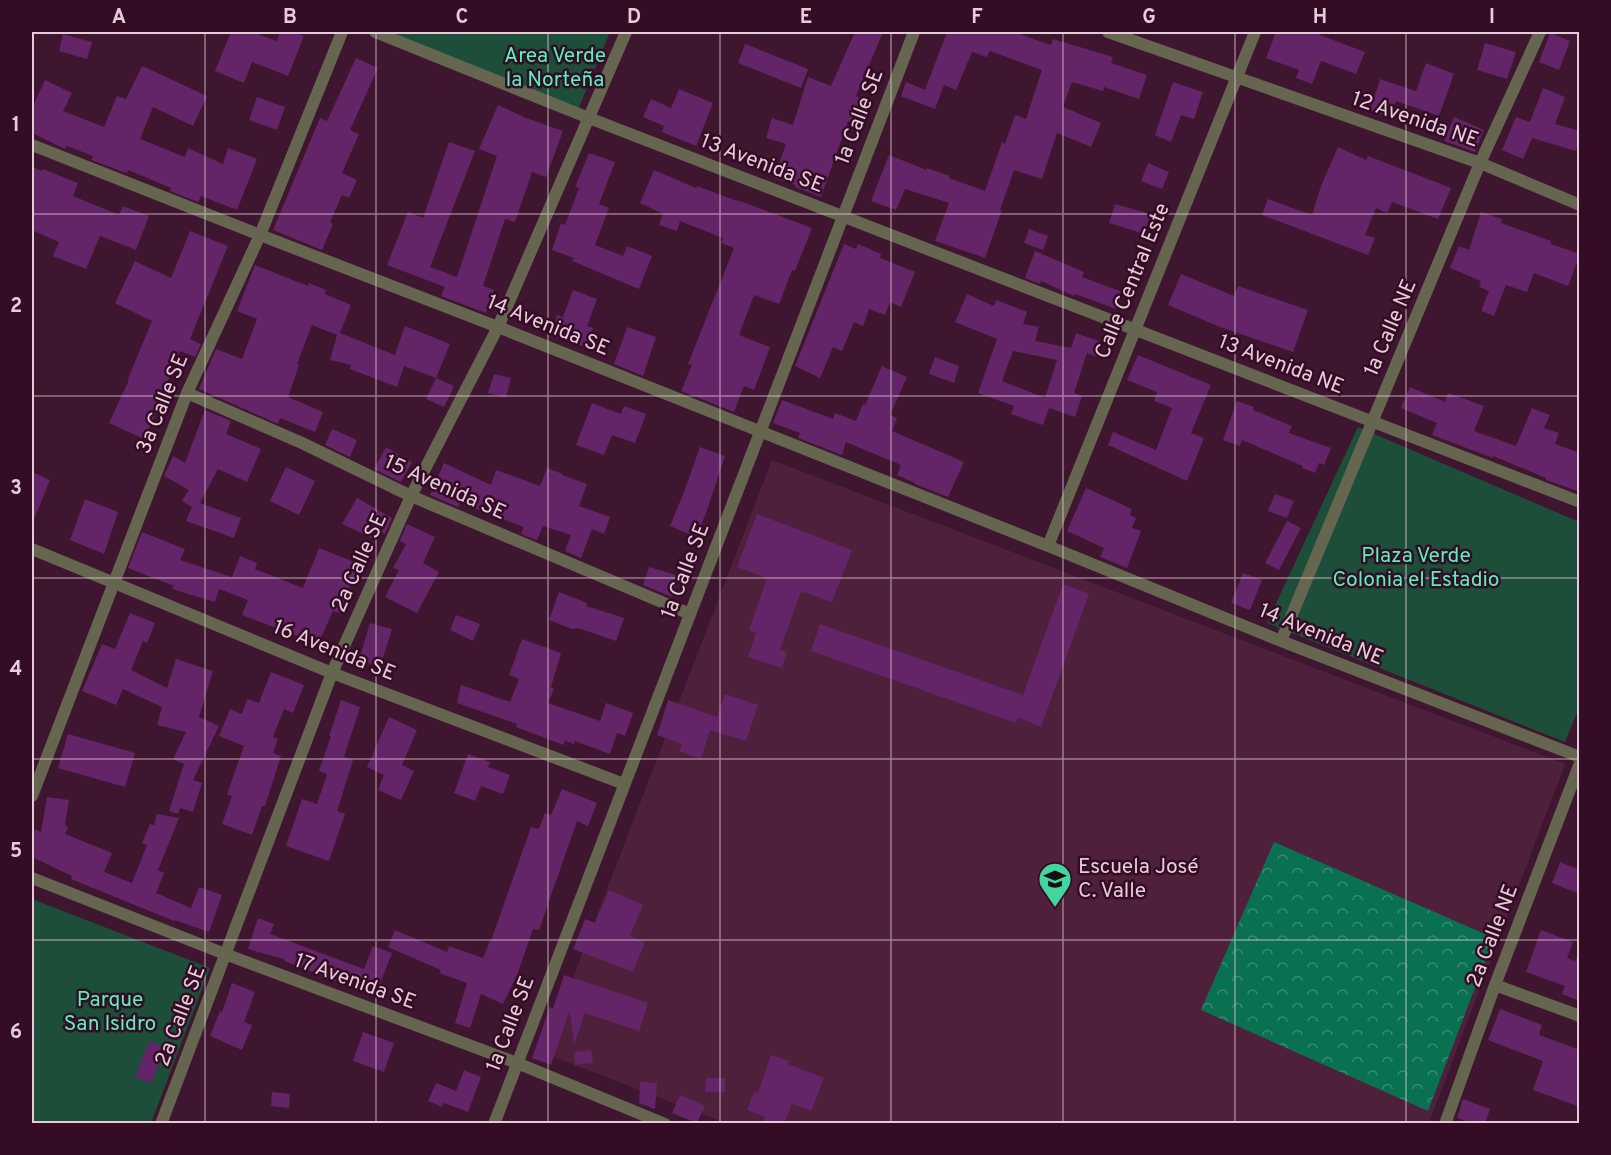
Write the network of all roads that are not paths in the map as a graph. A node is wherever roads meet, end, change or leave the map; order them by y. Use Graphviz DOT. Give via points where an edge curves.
graph roads {
  1 [pos="342,32"];
  2 [pos="375,32"];
  3 [pos="627,32"];
  4 [pos="914,32"];
  5 [pos="1108,32"];
  6 [pos="1255,32"];
  7 [pos="1540,32"];
  8 [pos="1236,78"];
  9 [pos="589,118"];
  10 [pos="32,145"];
  11 [pos="1480,164"];
  12 [pos="1580,205"];
  13 [pos="843,216"];
  14 [pos="260,235"];
  15 [pos="498,327"];
  16 [pos="1135,329"];
  17 [pos="187,393"];
  18 [pos="1373,422"];
  19 [pos="760,432"];
  20 [pos="411,496"];
  21 [pos="1580,502"];
  22 [pos="1048,546"];
  23 [pos="32,549"];
  24 [pos="115,582"];
  25 [pos="690,614"];
  26 [pos="1281,641"];
  27 [pos="332,673"];
  28 [pos="1580,757"];
  29 [pos="1580,763"];
  30 [pos="624,784"];
  31 [pos="32,796"];
  32 [pos="32,878"];
  33 [pos="225,954"];
  34 [pos="1495,985"];
  35 [pos="1580,1016"];
  36 [pos="517,1063"];
  37 [pos="161,1124"];
  38 [pos="494,1124"];
  39 [pos="665,1124"];
  40 [pos="1445,1124"];
  1 -- 14 [label="street, 3a Calle SE"];
  2 -- 9 [label="street, 13 Avenida SE"];
  3 -- 9 [label="street, 2a Calle SE"];
  4 -- 13 [label="street, 1a Calle SE"];
  5 -- 8 [label="street, 12 Avenida NE"];
  6 -- 8 [label="street, Calle Central Este"];
  7 -- 11 [label="street, 1a Calle NE"];
  8 -- 11 [label="street, 12 Avenida NE"];
  8 -- 16 [label="street, Calle Central Este"];
  9 -- 13 [label="street, 13 Avenida SE"];
  9 -- 15 [label="street, 2a Calle SE"];
  10 -- 14 [label="street, 14 Avenida SE"];
  11 -- 12 [label="street, 12 Avenida NE"];
  11 -- 18 [label="street, 1a Calle NE"];
  13 -- 16 [label="street, 13 Avenida SE"];
  13 -- 19 [label="street, 1a Calle SE"];
  14 -- 15 [label="street, 14 Avenida SE"];
  14 -- 17 [label="street, 3a Calle SE"];
  15 -- 19 [label="street, 14 Avenida SE"];
  15 -- 20 [label="street, 2a Calle SE"];
  16 -- 18 [label="street, 13 Avenida NE"];
  16 -- 22 [label="street, Calle Central Este"];
  17 -- 20 [label="street, 15 Avenida SE" via="303,443"];
  17 -- 24 [label="street, 3a Calle SE"];
  18 -- 21 [label="street, 13 Avenida NE"];
  18 -- 26 [label="street, 1a Calle NE"];
  19 -- 22 [label="street, 14 Avenida SE"];
  19 -- 25 [label="street, 1a Calle SE"];
  20 -- 25 [label="street, 15 Avenida SE"];
  20 -- 27 [label="street, 2a Calle SE"];
  22 -- 26 [label="street, 14 Avenida NE"];
  23 -- 24 [label="street, 16 Avenida SE"];
  24 -- 27 [label="street, 16 Avenida SE"];
  24 -- 31 [label="street, 3a Calle SE"];
  25 -- 30 [label="street, 1a Calle SE"];
  26 -- 28 [label="street, 14 Avenida NE"];
  27 -- 30 [label="street, 16 Avenida SE"];
  27 -- 33 [label="street, 2a Calle SE"];
  29 -- 34 [label="street, 2a Calle NE"];
  30 -- 36 [label="street, 1a Calle SE"];
  32 -- 33 [label="street, 17 Avenida SE"];
  33 -- 36 [label="street, 17 Avenida SE"];
  33 -- 37 [label="street, 2a Calle SE"];
  34 -- 35 [label="street"];
  34 -- 40 [label="street, 2a Calle NE"];
  36 -- 38 [label="street, 1a Calle SE"];
  36 -- 39 [label="street, 17 Avenida SE"];
}
